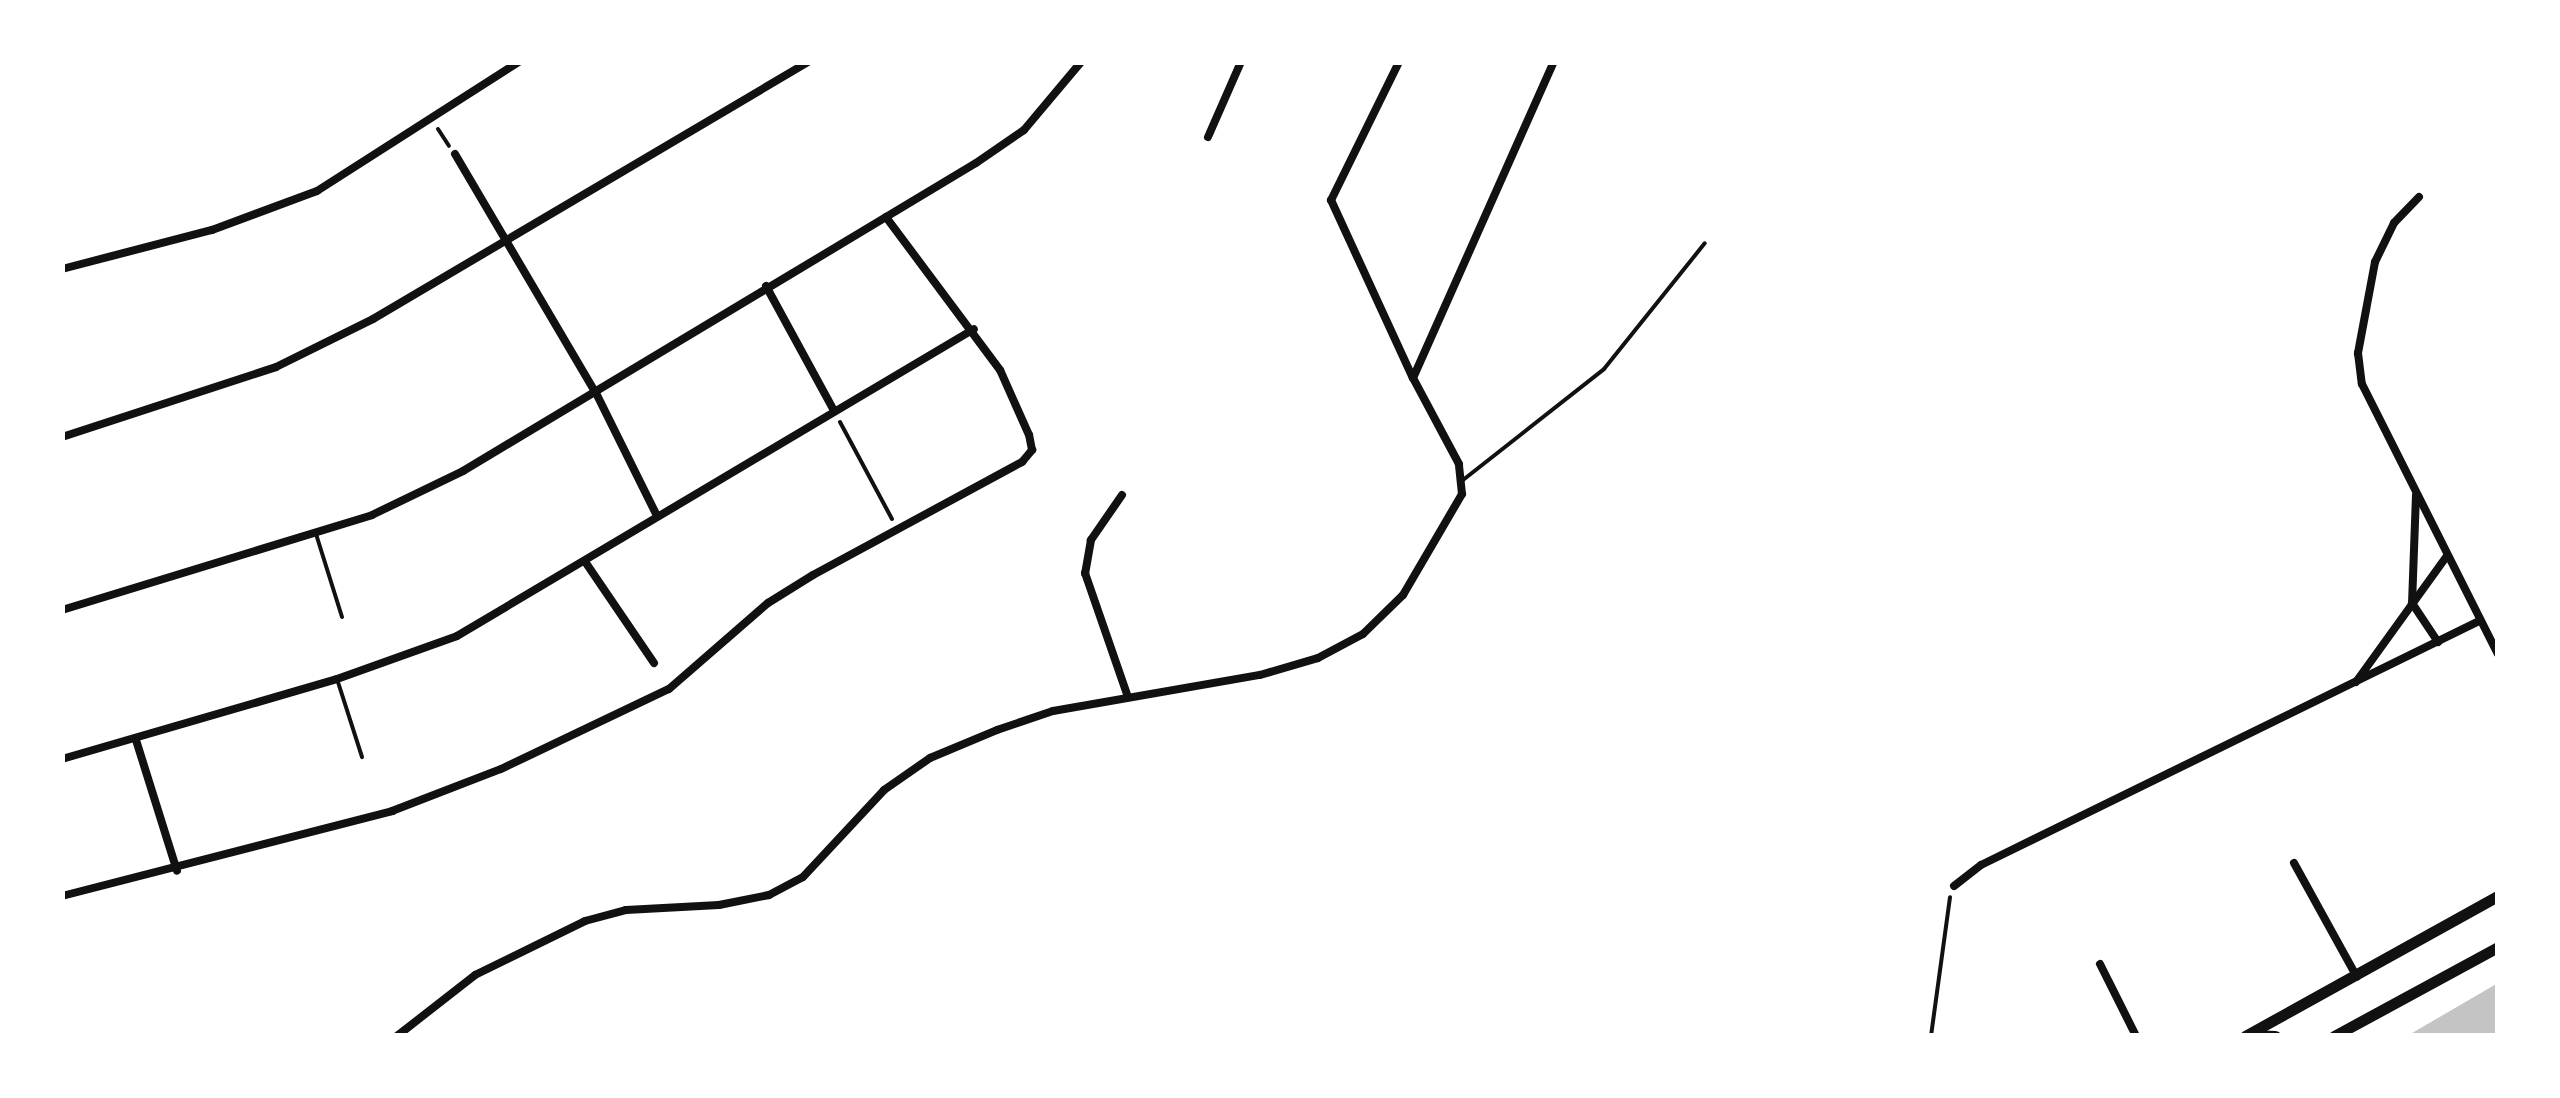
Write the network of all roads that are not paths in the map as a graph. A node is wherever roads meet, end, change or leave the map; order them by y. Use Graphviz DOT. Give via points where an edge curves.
graph roads {
  1 [pos="520,62"];
  2 [pos="794,62"];
  3 [pos="808,62"];
  4 [pos="1081,62"];
  5 [pos="1241,62"];
  6 [pos="1399,62"];
  7 [pos="1554,62"];
  8 [pos="771,84"];
  9 [pos="1208,137"];
  10 [pos="455,154"];
  11 [pos="2418,197"];
  12 [pos="886,216"];
  13 [pos="502,240"];
  14 [pos="1705,243"];
  15 [pos="62,269"];
  16 [pos="766,286"];
  17 [pos="974,330"];
  18 [pos="1413,378"];
  19 [pos="596,393"];
  20 [pos="833,409"];
  21 [pos="62,437"];
  22 [pos="1463,480"];
  23 [pos="2416,490"];
  24 [pos="1122,495"];
  25 [pos="657,516"];
  26 [pos="316,534"];
  27 [pos="2447,556"];
  28 [pos="586,563"];
  29 [pos="2412,603"];
  30 [pos="62,610"];
  31 [pos="342,616"];
  32 [pos="2479,621"];
  33 [pos="2438,642"];
  34 [pos="2498,654"];
  35 [pos="654,664"];
  36 [pos="338,679"];
  37 [pos="2353,686"];
  38 [pos="1128,697"];
  39 [pos="136,740"];
  40 [pos="362,757"];
  41 [pos="62,759"];
  42 [pos="2294,863"];
  43 [pos="177,871"];
  44 [pos="1954,886"];
  45 [pos="62,896"];
  46 [pos="2498,896"];
  47 [pos="2498,947"];
  48 [pos="2100,964"];
  49 [pos="2357,977"];
  50 [pos="396,1036"];
  51 [pos="2136,1036"];
  52 [pos="2246,1036"];
  53 [pos="2276,1036"];
  54 [pos="2334,1036"];
  1 -- 15 [label="street" via="274,211"];
  2 -- 8 [label="street"];
  3 -- 8 [label="street"];
  4 -- 12 [label="street" via="1024,130"];
  5 -- 9 [label="street"];
  6 -- 18 [label="street" via="1331,200"];
  7 -- 18 [label="street"];
  8 -- 13 [label="street"];
  10 -- 13 [label="street"];
  11 -- 23 [label="street" via="2374,262 2358,353 2367,396"];
  12 -- 16 [label="street"];
  12 -- 17 [label="street"];
  13 -- 19 [label="street"];
  13 -- 21 [label="street" via="373,319 276,367"];
  14 -- 22 [label="lane" via="1604,369"];
  16 -- 19 [label="street"];
  16 -- 20 [label="street"];
  17 -- 20 [label="street"];
  17 -- 43 [label="street" via="1024,419 1032,450 1008,473 768,603 669,689 502,770 392,811"];
  18 -- 22 [label="street"];
  19 -- 25 [label="street"];
  19 -- 26 [label="street" via="463,471"];
  20 -- 25 [label="street"];
  22 -- 38 [label="street" via="1437,544 1403,595 1363,634 1318,658 1260,674"];
  23 -- 27 [label="street"];
  23 -- 29 [label="street"];
  24 -- 38 [label="street" via="1091,540 1085,573"];
  25 -- 28 [label="street"];
  26 -- 30 [label="street"];
  26 -- 31 [label="lane"];
  27 -- 29 [label="street"];
  27 -- 32 [label="street"];
  28 -- 35 [label="street"];
  28 -- 36 [label="street" via="458,636"];
  29 -- 33 [label="street"];
  29 -- 37 [label="street"];
  32 -- 33 [label="street"];
  32 -- 34 [label="street"];
  33 -- 37 [label="street"];
  36 -- 39 [label="street"];
  36 -- 40 [label="lane"];
  37 -- 44 [label="street" via="1982,865"];
  38 -- 50 [label="street" via="1054,711 930,758 884,790 804,877 769,895 626,910 585,921 474,976"];
  39 -- 41 [label="street"];
  39 -- 43 [label="street"];
  42 -- 49 [label="street"];
  43 -- 45 [label="street"];
  46 -- 49 [label="main road"];
  47 -- 54 [label="main road"];
  48 -- 51 [label="street"];
  49 -- 52 [label="main road"];
  52 -- 53 [label="main road"];
}
